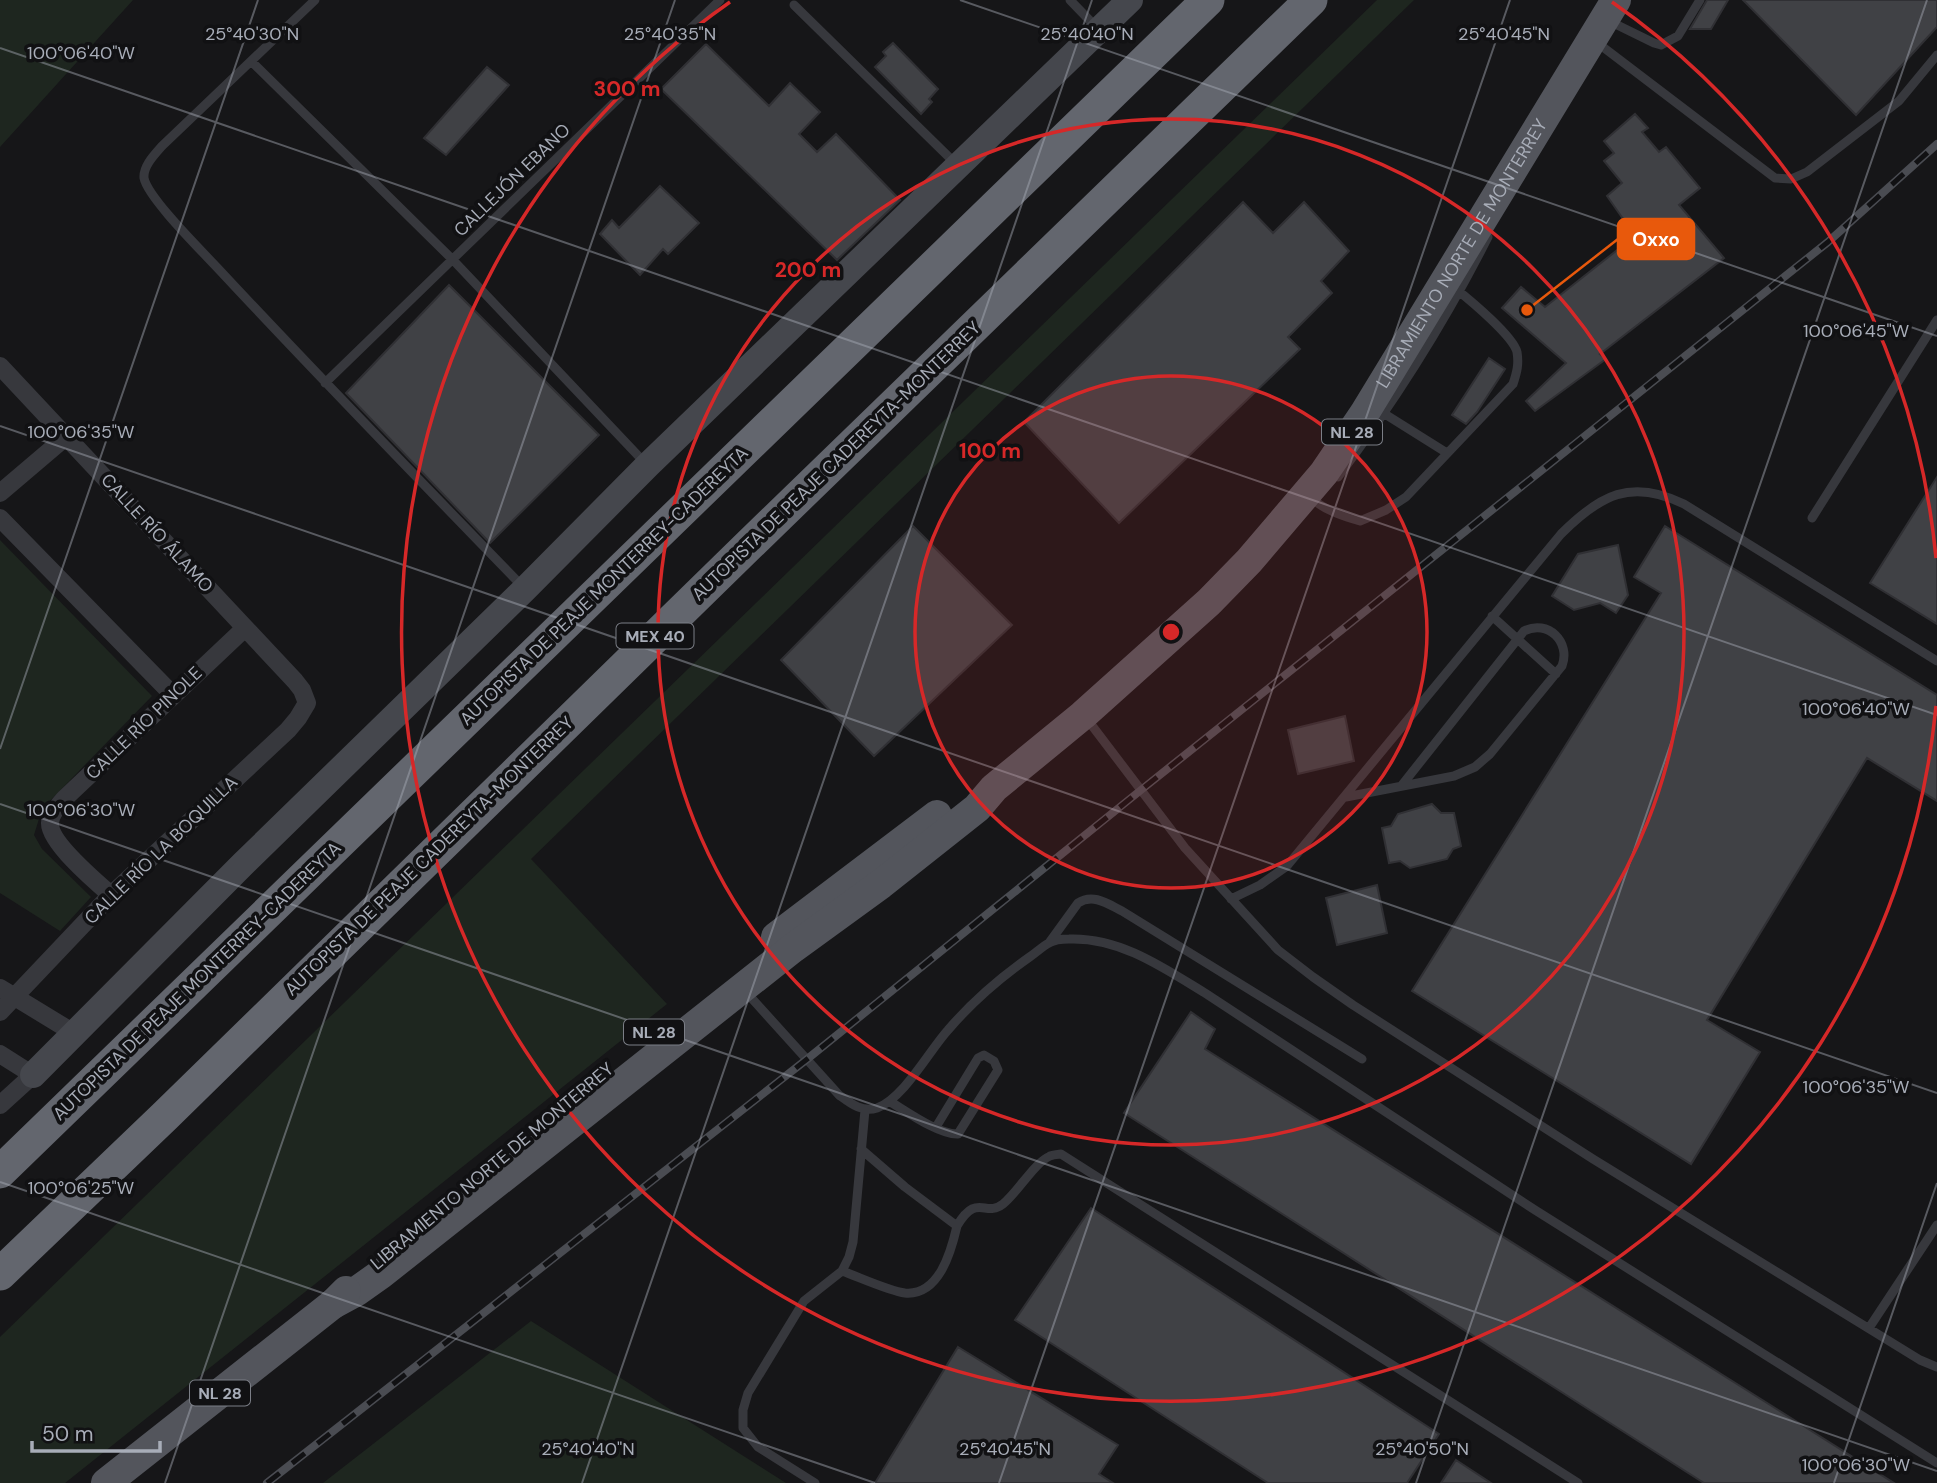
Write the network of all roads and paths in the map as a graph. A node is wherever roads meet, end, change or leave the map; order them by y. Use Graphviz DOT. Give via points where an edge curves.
graph roads {
  1 [pos="315,0"];
  2 [pos="720,0"];
  3 [pos="1070,0"];
  4 [pos="1130,0"];
  5 [pos="1208,0"];
  6 [pos="1311,0"];
  7 [pos="1700,0"];
  8 [pos="794,5"];
  9 [pos="1605,20"];
  10 [pos="1099,30"];
  11 [pos="1937,55"];
  12 [pos="252,62"];
  13 [pos="1544,120"];
  14 [pos="958,166"];
  15 [pos="1511,191"];
  16 [pos="1495,224"];
  17 [pos="453,260"];
  18 [pos="1453,286"];
  19 [pos="1937,320"];
  20 [pos="0,366"];
  21 [pos="325,383"];
  22 [pos="1377,409"];
  23 [pos="66,436"];
  24 [pos="1447,453"];
  25 [pos="648,465"];
  26 [pos="1335,482"];
  27 [pos="0,494"];
  28 [pos="1313,501"];
  29 [pos="0,518"];
  30 [pos="1812,518"];
  31 [pos="1262,561"];
  32 [pos="525,589"];
  33 [pos="1209,602"];
  34 [pos="1492,616"];
  35 [pos="245,628"];
  36 [pos="1517,638"];
  37 [pos="1937,662"];
  38 [pos="1556,674"];
  39 [pos="173,695"];
  40 [pos="307,703"];
  41 [pos="1083,715"];
  42 [pos="1402,785"];
  43 [pos="994,788"];
  44 [pos="1346,797"];
  45 [pos="855,876"];
  46 [pos="111,895"];
  47 [pos="1231,899"];
  48 [pos="1049,943"];
  49 [pos="742,988"];
  50 [pos="7,993"];
  51 [pos="0,1012"];
  52 [pos="74,1033"];
  53 [pos="0,1054"];
  54 [pos="1362,1059"];
  55 [pos="33,1075"];
  56 [pos="587,1085"];
  57 [pos="889,1101"];
  58 [pos="0,1105"];
  59 [pos="864,1110"];
  60 [pos="936,1127"];
  61 [pos="861,1149"];
  62 [pos="0,1172"];
  63 [pos="1937,1225"];
  64 [pos="957,1226"];
  65 [pos="842,1271"];
  66 [pos="0,1274"];
  67 [pos="333,1304"];
  68 [pos="1869,1328"];
  69 [pos="1937,1367"];
  70 [pos="1937,1463"];
  71 [pos="107,1483"];
  72 [pos="815,1483"];
  73 [pos="1578,1483"];
  1 -- 12 [label="lane"];
  2 -- 17 [label="lane, CALLEJÓN EBANO"];
  3 -- 10 [label="lane"];
  4 -- 10 [label="street"];
  5 -- 62 [label="highway, AUTOPISTA DE PEAJE MONTERREY-CADEREYTA"];
  6 -- 66 [label="highway, AUTOPISTA DE PEAJE CADEREYTA-MONTERREY / MEX 40"];
  7 -- 9 [label="lane" via="1678,36 1661,45"];
  8 -- 14 [label="lane"];
  9 -- 11 [label="lane" via="1775,178 1791,179 1807,172 1899,101"];
  9 -- 13 [label="main road, LIBRAMIENTO NORTE DE MONTERREY / NL 28"];
  10 -- 14 [label="street"];
  12 -- 17 [label="lane"];
  12 -- 21 [label="lane" via="155,154 146,168 145,181 167,213"];
  13 -- 15 [label="lane"];
  13 -- 18 [label="main road, LIBRAMIENTO NORTE DE MONTERREY / NL 28"];
  14 -- 25 [label="street"];
  16 -- 18 [label="lane"];
  17 -- 21 [label="lane, CALLEJÓN EBANO"];
  17 -- 25 [label="lane"];
  18 -- 22 [label="main road, LIBRAMIENTO NORTE DE MONTERREY / NL 28"];
  18 -- 24 [label="lane" via="1505,333 1516,348 1518,366 1513,384"];
  19 -- 30 [label="lane"];
  20 -- 23 [label="street, CALLE RÍO ÁLAMO"];
  21 -- 32 [label="lane"];
  22 -- 24 [label="lane"];
  22 -- 26 [label="lane"];
  22 -- 28 [label="main road, LIBRAMIENTO NORTE DE MONTERREY / NL 28" via="1324,473"];
  23 -- 27 [label="street"];
  23 -- 35 [label="street, CALLE RÍO ÁLAMO"];
  24 -- 28 [label="lane" via="1406,496 1360,521"];
  25 -- 32 [label="street"];
  28 -- 33 [label="main road, LIBRAMIENTO NORTE DE MONTERREY / NL 28"];
  29 -- 39 [label="street"];
  31 -- 33 [label="lane"];
  32 -- 52 [label="street"];
  33 -- 41 [label="main road, LIBRAMIENTO NORTE DE MONTERREY / NL 28"];
  34 -- 36 [label="lane"];
  34 -- 37 [label="lane" via="1578,517 1614,495 1648,491 1701,514"];
  34 -- 44 [label="lane"];
  35 -- 39 [label="street, CALLE RÍO PINOLE"];
  35 -- 40 [label="street, CALLE RÍO ÁLAMO" via="302,690"];
  36 -- 38 [label="lane"];
  36 -- 38 [label="lane" via="1532,627 1555,634 1565,651"];
  36 -- 42 [label="lane"];
  38 -- 42 [label="lane" via="1475,767 1454,776"];
  39 -- 46 [label="street, CALLE RÍO PINOLE" via="64,799 50,822 64,849"];
  40 -- 46 [label="street, CALLE RÍO LA BOQUILLA" via="288,730"];
  41 -- 43 [label="main road, LIBRAMIENTO NORTE DE MONTERREY / NL 28"];
  41 -- 47 [label="lane" via="1185,848"];
  42 -- 44 [label="lane"];
  43 -- 45 [label="main road, LIBRAMIENTO NORTE DE MONTERREY / NL 28" via="946,808"];
  43 -- 49 [label="main road, LIBRAMIENTO NORTE DE MONTERREY / NL 28" via="881,884"];
  44 -- 47 [label="lane" via="1287,866"];
  45 -- 49 [label="main road"];
  45 -- 56 [label="main road, LIBRAMIENTO NORTE DE MONTERREY / NL 28"];
  46 -- 50 [label="street, CALLE RÍO LA BOQUILLA"];
  47 -- 68 [label="lane" via="1278,950 1343,998"];
  48 -- 54 [label="lane" via="1078,903 1100,900"];
  48 -- 57 [label="lane" via="980,997"];
  48 -- 70 [label="lane" via="1067,939 1108,943 1161,967"];
  49 -- 56 [label="main road" via="709,1003 629,1062"];
  49 -- 59 [label="lane" via="831,1088"];
  49 -- 67 [label="main road, LIBRAMIENTO NORTE DE MONTERREY / NL 28" via="381,1274"];
  50 -- 51 [label="street, CALLE RÍO LA BOQUILLA"];
  50 -- 52 [label="street"];
  52 -- 55 [label="street"];
  53 -- 55 [label="street"];
  55 -- 58 [label="street"];
  56 -- 67 [label="main road, LIBRAMIENTO NORTE DE MONTERREY / NL 28" via="403,1234"];
  57 -- 59 [label="lane"];
  57 -- 60 [label="lane"];
  59 -- 61 [label="lane"];
  60 -- 60 [label="lane" via="948,1135 958,1134 998,1070 994,1061 984,1055 978,1058"];
  61 -- 64 [label="lane"];
  61 -- 65 [label="lane" via="853,1242"];
  63 -- 68 [label="lane"];
  64 -- 65 [label="lane" via="943,1268 919,1293 903,1293"];
  64 -- 73 [label="lane" via="973,1207 999,1206 1040,1164 1061,1154"];
  65 -- 72 [label="lane" via="804,1301 748,1393 743,1410 743,1428 758,1447"];
  67 -- 71 [label="main road, LIBRAMIENTO NORTE DE MONTERREY / NL 28"];
  68 -- 69 [label="lane"];
}
